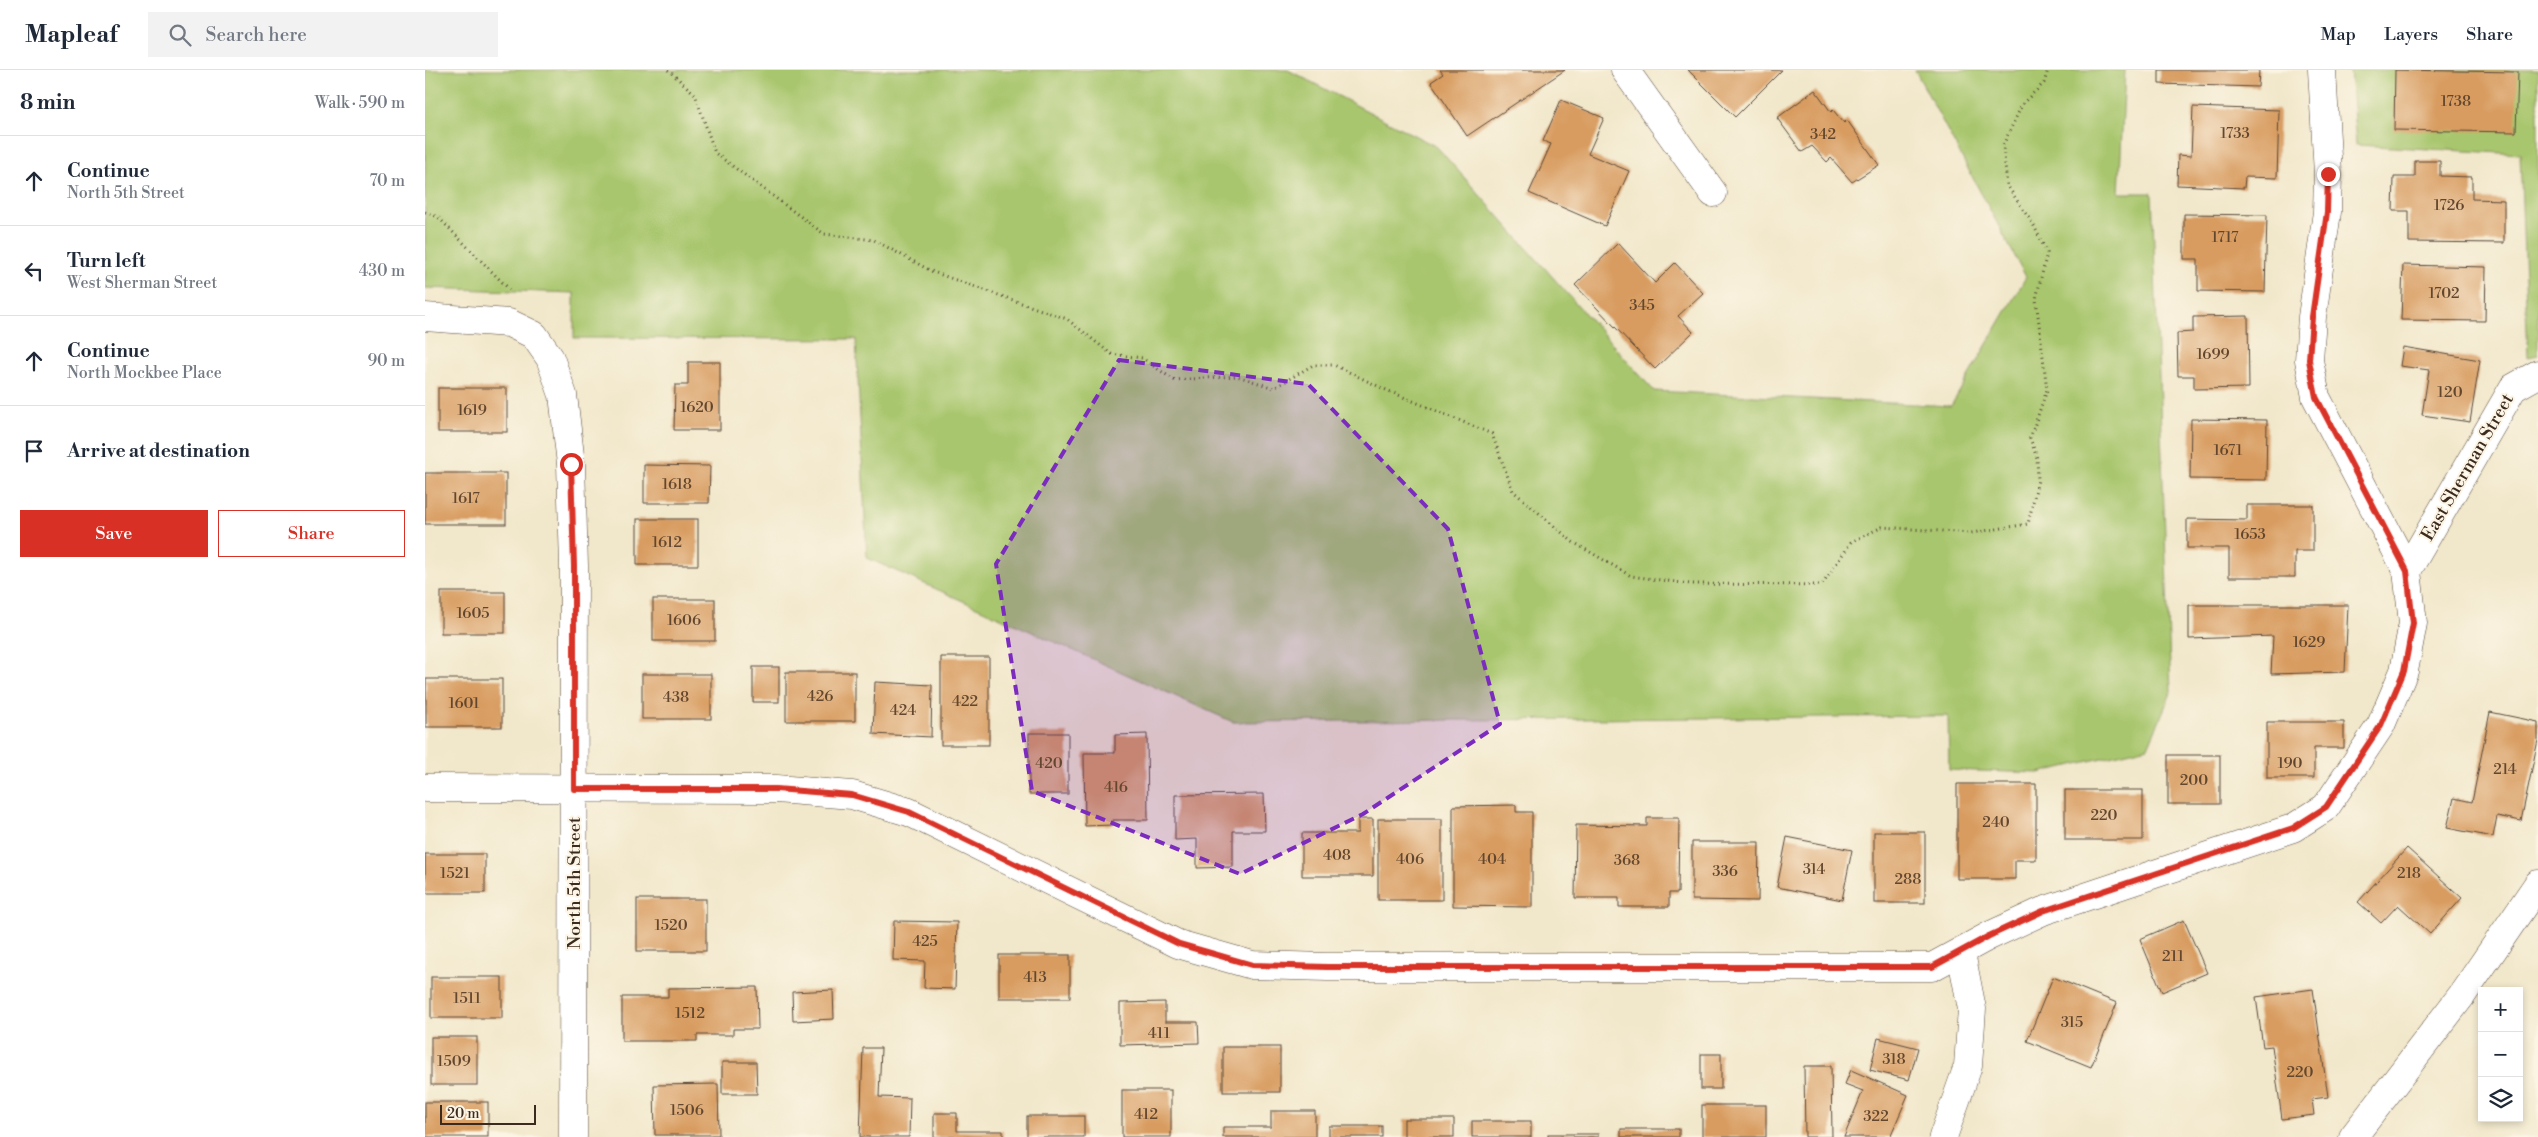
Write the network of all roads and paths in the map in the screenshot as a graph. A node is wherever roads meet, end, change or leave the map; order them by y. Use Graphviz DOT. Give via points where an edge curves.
graph roads {
  1 [pos="668,70"];
  2 [pos="1625,70"];
  3 [pos="2047,70"];
  4 [pos="2322,70"];
  5 [pos="1713,193"];
  6 [pos="425,212"];
  7 [pos="515,295"];
  8 [pos="425,317"];
  9 [pos="2538,374"];
  10 [pos="2407,571"];
  11 [pos="425,788"];
  12 [pos="574,789"];
  13 [pos="2538,884"];
  14 [pos="1961,954"];
  15 [pos="573,1137"];
  16 [pos="1943,1137"];
  17 [pos="2353,1137"];
  1 -- 3 [label="path" via="695,94 715,153 824,234 874,240 933,272 1067,319 1111,354 1142,358 1174,380 1237,376 1274,388 1313,365 1334,365 1492,434 1513,491 1573,542 1631,576 1690,584 1822,585 1851,542 1882,527 1971,533 2028,524 2038,480 2037,458 2030,438 2047,390 2036,299 2047,253 2007,185 2003,145 2023,103 2044,83"];
  2 -- 5 [label="street"];
  4 -- 10 [label="street" via="2327,212 2309,360 2316,397"];
  6 -- 7 [label="path" via="439,216"];
  8 -- 12 [label="street, North 5th Street" via="509,323 534,335 550,358 563,395 571,464 574,566"];
  9 -- 10 [label="street, East Sherman Street" via="2513,388"];
  10 -- 14 [label="street" via="2413,623 2404,671 2381,725 2326,807 2293,828 2043,911 1989,936"];
  11 -- 12 [label="street"];
  12 -- 14 [label="street" via="776,789 852,795 909,812 1179,944 1252,965 1932,967"];
  12 -- 15 [label="street, North 5th Street"];
  13 -- 17 [label="street" via="2461,995"];
  14 -- 16 [label="street" via="1972,1009 1967,1066"];
}
